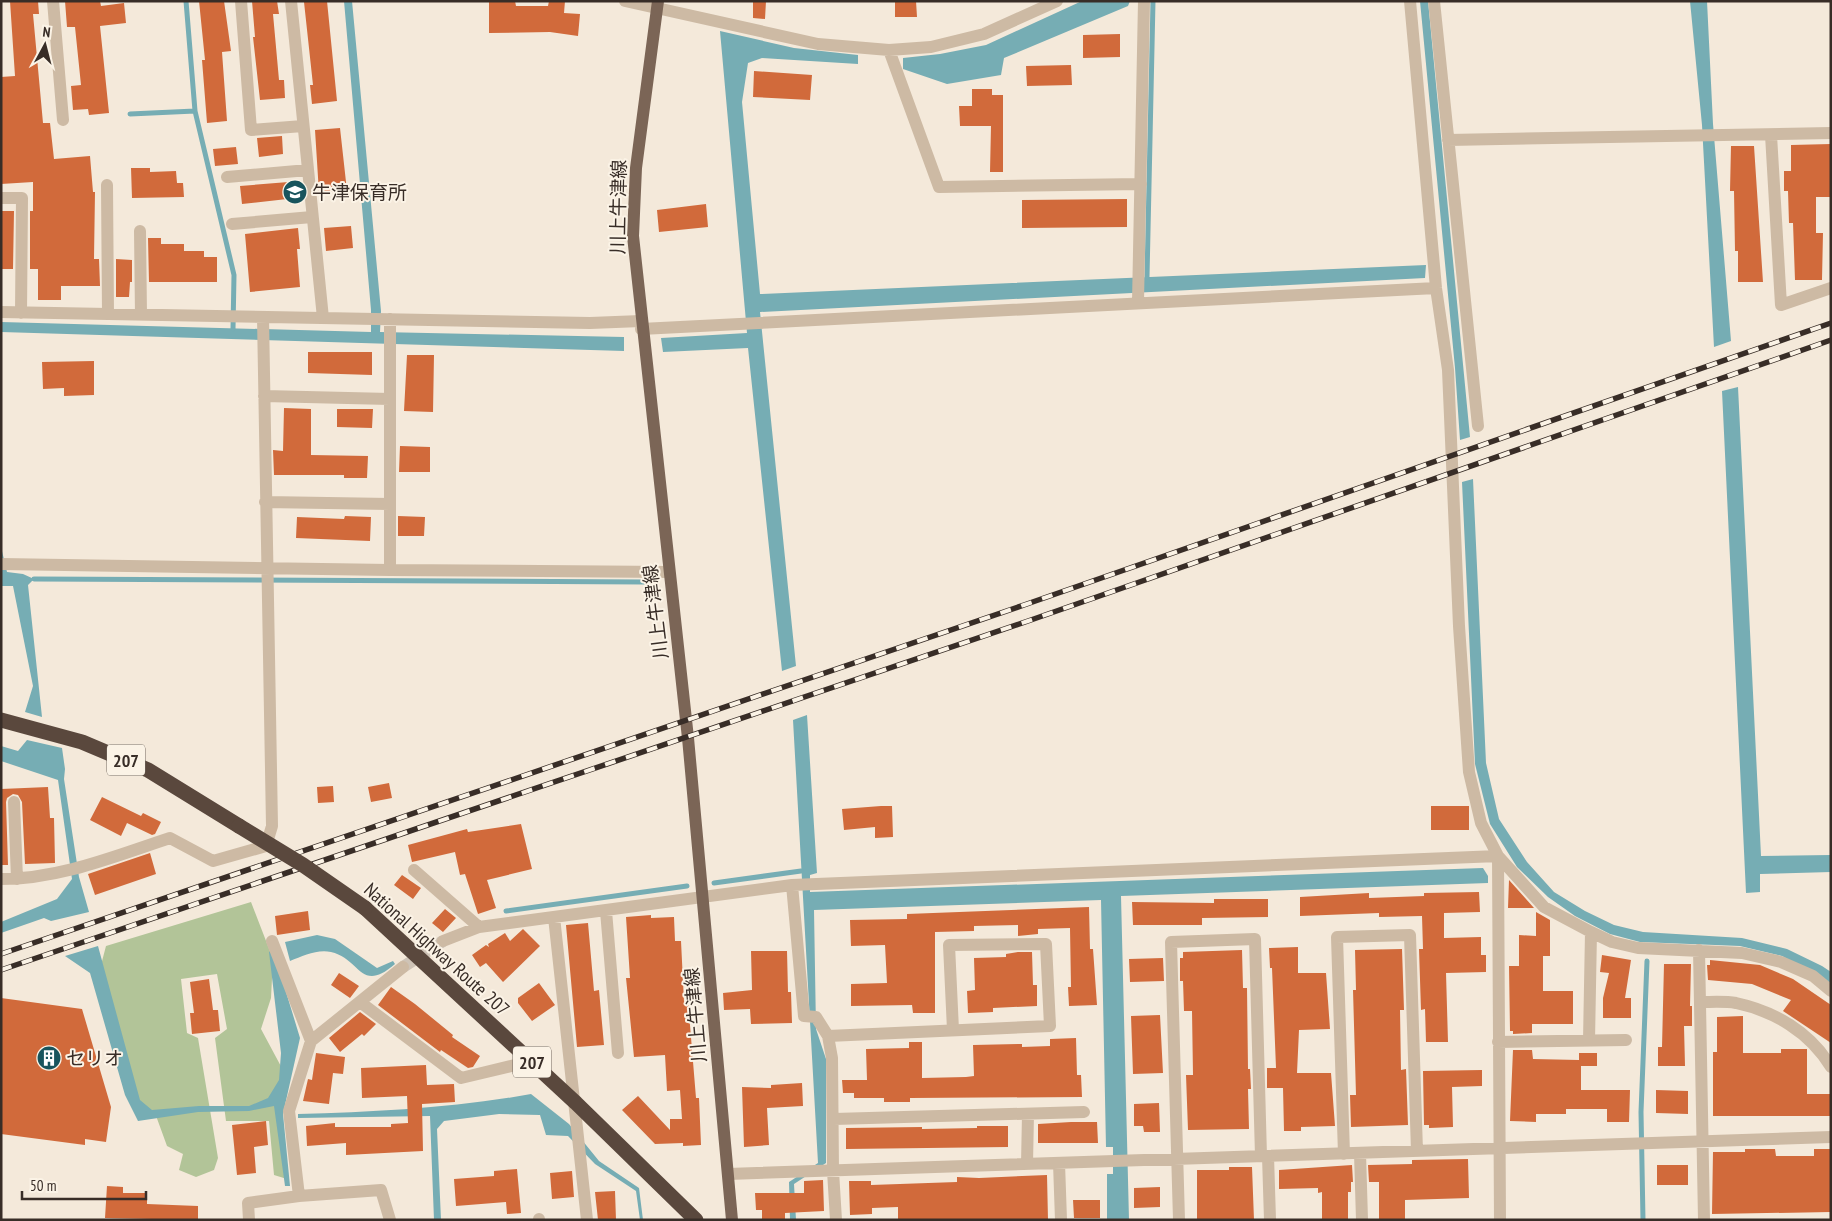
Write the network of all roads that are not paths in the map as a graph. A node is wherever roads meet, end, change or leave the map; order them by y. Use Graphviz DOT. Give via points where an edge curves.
graph roads {
  1 [pos="54,1"];
  2 [pos="241,1"];
  3 [pos="291,1"];
  4 [pos="625,1"];
  5 [pos="1057,1"];
  6 [pos="1144,1"];
  7 [pos="1410,1"];
  8 [pos="1434,1"];
  9 [pos="657,4"];
  10 [pos="889,50"];
  11 [pos="63,120"];
  12 [pos="303,126"];
  13 [pos="1831,133"];
  14 [pos="1771,135"];
  15 [pos="1448,140"];
  16 [pos="308,170"];
  17 [pos="227,177"];
  18 [pos="1140,184"];
  19 [pos="106,185"];
  20 [pos="1,198"];
  21 [pos="312,217"];
  22 [pos="232,224"];
  23 [pos="140,231"];
  24 [pos="1436,288"];
  25 [pos="1831,288"];
  26 [pos="1138,302"];
  27 [pos="1,312"];
  28 [pos="21,313"];
  29 [pos="108,314"];
  30 [pos="141,315"];
  31 [pos="263,317"];
  32 [pos="322,318"];
  33 [pos="390,319"];
  34 [pos="641,325"];
  35 [pos="264,396"];
  36 [pos="390,399"];
  37 [pos="1478,426"];
  38 [pos="266,502"];
  39 [pos="390,504"];
  40 [pos="6,564"];
  41 [pos="267,569"];
  42 [pos="390,570"];
  43 [pos="669,572"];
  44 [pos="1,720"];
  45 [pos="14,802"];
  46 [pos="1498,856"];
  47 [pos="414,870"];
  48 [pos="1,879"];
  49 [pos="17,879"];
  50 [pos="792,885"];
  51 [pos="703,898"];
  52 [pos="606,911"];
  53 [pos="554,917"];
  54 [pos="480,927"];
  55 [pos="1591,932"];
  56 [pos="272,941"];
  57 [pos="443,941"];
  58 [pos="1699,950"];
  59 [pos="404,967"];
  60 [pos="1831,991"];
  61 [pos="360,1002"];
  62 [pos="1700,1002"];
  63 [pos="953,1030"];
  64 [pos="828,1036"];
  65 [pos="1626,1040"];
  66 [pos="311,1041"];
  67 [pos="1589,1041"];
  68 [pos="1498,1042"];
  69 [pos="618,1054"];
  70 [pos="532,1061"];
  71 [pos="1831,1066"];
  72 [pos="576,1102"];
  73 [pos="1084,1112"];
  74 [pos="1028,1114"];
  75 [pos="834,1119"];
  76 [pos="1831,1138"];
  77 [pos="1703,1142"];
  78 [pos="1500,1148"];
  79 [pos="1417,1151"];
  80 [pos="1360,1153"];
  81 [pos="1344,1154"];
  82 [pos="1265,1156"];
  83 [pos="1176,1160"];
  84 [pos="1060,1163"];
  85 [pos="1027,1164"];
  86 [pos="833,1171"];
  87 [pos="728,1174"];
  88 [pos="299,1196"];
  89 [pos="249,1220"];
  90 [pos="390,1220"];
  91 [pos="587,1220"];
  92 [pos="696,1220"];
  93 [pos="732,1220"];
  94 [pos="836,1220"];
  95 [pos="1061,1220"];
  96 [pos="1179,1220"];
  97 [pos="1270,1220"];
  98 [pos="1362,1220"];
  99 [pos="1500,1220"];
  100 [pos="1704,1220"];
  1 -- 11 [label="street"];
  2 -- 12 [label="street" via="251,130"];
  3 -- 12 [label="street"];
  4 -- 9 [label="street"];
  5 -- 10 [label="street" via="984,34 931,47"];
  6 -- 18 [label="street"];
  7 -- 24 [label="street"];
  8 -- 15 [label="street"];
  9 -- 10 [label="street" via="818,44"];
  9 -- 34 [label="main road, 川上牛津線" via="636,168 633,236"];
  10 -- 18 [label="street" via="940,187"];
  12 -- 16 [label="street"];
  13 -- 14 [label="street"];
  14 -- 15 [label="street"];
  14 -- 25 [label="street" via="1780,305"];
  15 -- 37 [label="street"];
  16 -- 17 [label="street"];
  16 -- 21 [label="street"];
  18 -- 26 [label="street"];
  19 -- 29 [label="street"];
  20 -- 28 [label="street" via="22,198"];
  21 -- 22 [label="street"];
  21 -- 32 [label="street"];
  23 -- 30 [label="street"];
  24 -- 26 [label="street"];
  24 -- 46 [label="street" via="1448,370 1468,772 1481,823"];
  26 -- 34 [label="street" via="764,322"];
  27 -- 28 [label="street"];
  28 -- 29 [label="street"];
  29 -- 30 [label="street"];
  30 -- 31 [label="street"];
  31 -- 32 [label="street"];
  31 -- 35 [label="street"];
  32 -- 33 [label="street"];
  33 -- 34 [label="street"];
  33 -- 36 [label="street"];
  34 -- 43 [label="main road, 川上牛津線"];
  35 -- 36 [label="street"];
  35 -- 38 [label="street"];
  36 -- 39 [label="street"];
  38 -- 39 [label="street"];
  38 -- 41 [label="street"];
  39 -- 42 [label="street"];
  40 -- 41 [label="street"];
  41 -- 42 [label="street"];
  41 -- 49 [label="street" via="272,826 266,846 213,861 170,838 81,868"];
  42 -- 43 [label="street"];
  43 -- 51 [label="main road, 川上牛津線"];
  44 -- 70 [label="highway, National Highway Route 207 / 207, bridge" via="82,742 148,770 303,865 365,908"];
  45 -- 49 [label="street"];
  46 -- 50 [label="street"];
  46 -- 55 [label="street" via="1544,907"];
  46 -- 68 [label="street"];
  47 -- 54 [label="street"];
  48 -- 49 [label="street"];
  50 -- 51 [label="street"];
  50 -- 64 [label="street" via="804,1016 816,1017"];
  51 -- 52 [label="street"];
  51 -- 87 [label="main road, 川上牛津線"];
  52 -- 53 [label="street"];
  52 -- 69 [label="street"];
  53 -- 54 [label="street"];
  53 -- 72 [label="street"];
  54 -- 57 [label="street"];
  55 -- 58 [label="street" via="1612,942 1638,948"];
  55 -- 67 [label="street"];
  56 -- 66 [label="street"];
  58 -- 60 [label="street" via="1742,953 1781,962 1813,976"];
  58 -- 62 [label="street"];
  59 -- 61 [label="street"];
  61 -- 66 [label="street"];
  61 -- 70 [label="street" via="461,1078"];
  62 -- 71 [label="street" via="1735,1003 1773,1015 1803,1033"];
  62 -- 77 [label="street"];
  63 -- 63 [label="street" via="1050,1026 1046,944 949,945"];
  63 -- 64 [label="street"];
  64 -- 75 [label="street"];
  65 -- 67 [label="street"];
  66 -- 88 [label="street" via="289,1111"];
  67 -- 68 [label="street"];
  68 -- 78 [label="street"];
  70 -- 72 [label="highway, National Highway Route 207 / 207"];
  72 -- 91 [label="street"];
  72 -- 92 [label="highway, National Highway Route 207 / 207"];
  73 -- 74 [label="street"];
  74 -- 75 [label="street"];
  74 -- 85 [label="street"];
  75 -- 86 [label="street"];
  76 -- 77 [label="street"];
  77 -- 78 [label="street"];
  77 -- 100 [label="street"];
  78 -- 79 [label="street"];
  78 -- 99 [label="street"];
  79 -- 80 [label="street"];
  79 -- 81 [label="street" via="1410,935 1337,937"];
  80 -- 81 [label="street"];
  80 -- 98 [label="street"];
  81 -- 82 [label="street"];
  82 -- 83 [label="street"];
  82 -- 83 [label="street" via="1255,939 1171,942"];
  82 -- 97 [label="street"];
  83 -- 84 [label="street"];
  83 -- 96 [label="street"];
  84 -- 85 [label="street"];
  84 -- 95 [label="street"];
  85 -- 86 [label="street"];
  86 -- 87 [label="street"];
  86 -- 94 [label="street"];
  87 -- 93 [label="main road, 川上牛津線"];
  88 -- 89 [label="street" via="248,1203"];
  88 -- 90 [label="street" via="381,1190"];
}
